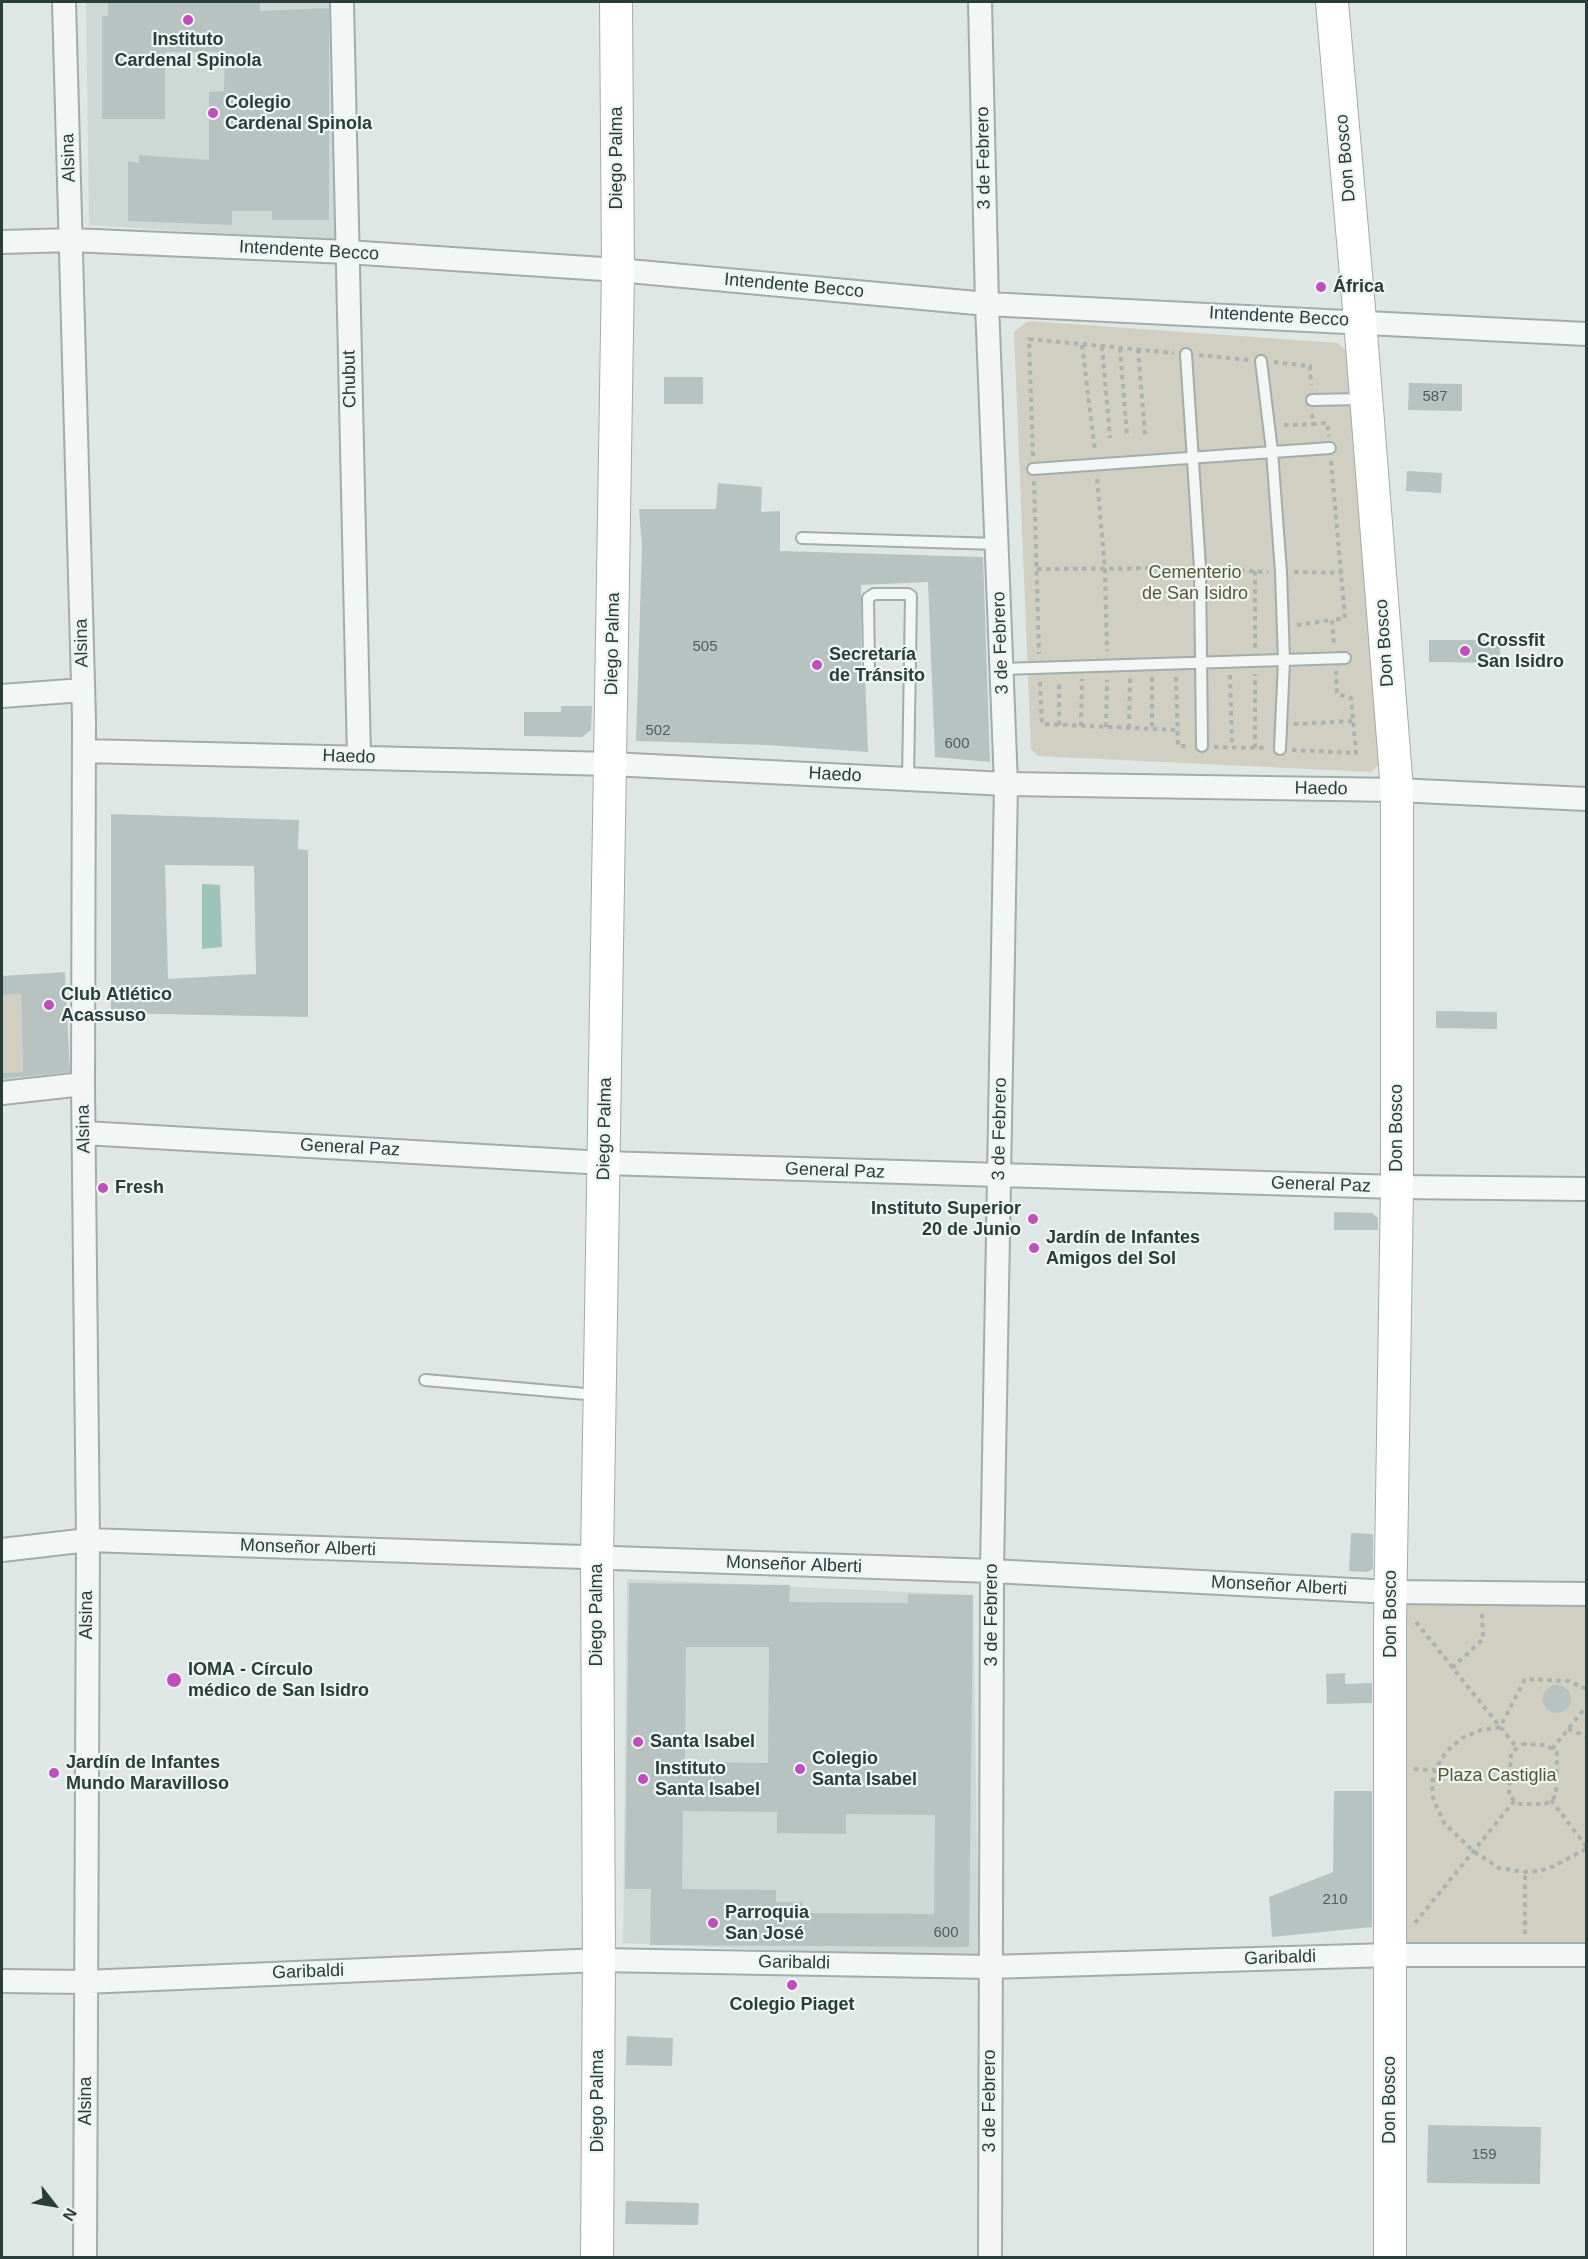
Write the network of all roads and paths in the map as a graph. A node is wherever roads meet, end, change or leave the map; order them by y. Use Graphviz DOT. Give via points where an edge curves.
graph roads {
  1 [pos="64,2"];
  2 [pos="342,2"];
  3 [pos="616,2"];
  4 [pos="980,2"];
  5 [pos="1332,2"];
  6 [pos="71,240"];
  7 [pos="2,242"];
  8 [pos="347,252"];
  9 [pos="618,270"];
  10 [pos="987,304"];
  11 [pos="1360,320"];
  12 [pos="1587,334"];
  13 [pos="1082,345"];
  14 [pos="1102,346"];
  15 [pos="1119,348"];
  16 [pos="1138,349"];
  17 [pos="1186,354"];
  18 [pos="1261,361"];
  19 [pos="1367,399"];
  20 [pos="1312,400"];
  21 [pos="1313,424"];
  22 [pos="1269,426"];
  23 [pos="1145,435"];
  24 [pos="1127,436"];
  25 [pos="1110,438"];
  26 [pos="1330,448"];
  27 [pos="1272,451"];
  28 [pos="1192,457"];
  29 [pos="1096,464"];
  30 [pos="1033,469"];
  31 [pos="802,538"];
  32 [pos="997,544"];
  33 [pos="1332,620"];
  34 [pos="1283,627"];
  35 [pos="1345,658"];
  36 [pos="1284,661"];
  37 [pos="1230,662"];
  38 [pos="1202,663"];
  39 [pos="1152,664"];
  40 [pos="1176,664"];
  41 [pos="1130,665"];
  42 [pos="1083,666"];
  43 [pos="1107,666"];
  44 [pos="1059,667"];
  45 [pos="869,668"];
  46 [pos="1002,669"];
  47 [pos="83,690"];
  48 [pos="2,696"];
  49 [pos="1353,721"];
  50 [pos="1059,725"];
  51 [pos="1281,725"];
  52 [pos="1081,726"];
  53 [pos="1106,727"];
  54 [pos="1130,728"];
  55 [pos="1152,729"];
  56 [pos="1178,746"];
  57 [pos="1202,746"];
  58 [pos="1232,747"];
  59 [pos="1280,749"];
  60 [pos="84,751"];
  61 [pos="359,758"];
  62 [pos="611,764"];
  63 [pos="908,779"];
  64 [pos="1006,784"];
  65 [pos="1397,790"];
  66 [pos="1587,800"];
  67 [pos="83,1084"];
  68 [pos="2,1093"];
  69 [pos="84,1133"];
  70 [pos="604,1164"];
  71 [pos="999,1176"];
  72 [pos="1397,1187"];
  73 [pos="1587,1189"];
  74 [pos="425,1380"];
  75 [pos="600,1395"];
  76 [pos="88,1540"];
  77 [pos="2,1550"];
  78 [pos="597,1559"];
  79 [pos="992,1571"];
  80 [pos="1391,1592"];
  81 [pos="1481,1593"];
  82 [pos="1587,1593"];
  83 [pos="1452,1668"];
  84 [pos="1587,1689"];
  85 [pos="1587,1707"];
  86 [pos="1500,1727"];
  87 [pos="1568,1729"];
  88 [pos="1587,1736"];
  89 [pos="1517,1748"];
  90 [pos="1552,1749"];
  91 [pos="1515,1800"];
  92 [pos="1551,1800"];
  93 [pos="1587,1848"];
  94 [pos="1473,1851"];
  95 [pos="1525,1872"];
  96 [pos="1389,1955"];
  97 [pos="1525,1955"];
  98 [pos="1587,1955"];
  99 [pos="599,1960"];
  100 [pos="990,1967"];
  101 [pos="2,1981"];
  102 [pos="85,1982"];
  103 [pos="85,2258"];
  104 [pos="597,2258"];
  105 [pos="990,2258"];
  106 [pos="1390,2258"];
  1 -- 6 [label="street, Alsina"];
  2 -- 8 [label="street, Chubut"];
  3 -- 9 [label="street, Diego Palma"];
  4 -- 10 [label="street, 3 de Febrero"];
  5 -- 11 [label="street, Don Bosco"];
  6 -- 7 [label="street, Intendente Becco"];
  6 -- 8 [label="street, Intendente Becco"];
  6 -- 47 [label="street, Alsina"];
  8 -- 9 [label="street, Intendente Becco"];
  8 -- 61 [label="street, Chubut"];
  9 -- 10 [label="street, Intendente Becco"];
  9 -- 62 [label="street, Diego Palma"];
  10 -- 11 [label="street, Intendente Becco"];
  10 -- 32 [label="street, 3 de Febrero"];
  11 -- 12 [label="street, Intendente Becco"];
  11 -- 19 [label="street, Don Bosco"];
  13 -- 29 [label="path"];
  14 -- 25 [label="path"];
  15 -- 24 [label="path"];
  16 -- 23 [label="path"];
  17 -- 28 [label="lane"];
  18 -- 22 [label="lane"];
  19 -- 20 [label="lane"];
  19 -- 65 [label="street, Don Bosco"];
  21 -- 22 [label="path"];
  22 -- 27 [label="lane"];
  26 -- 27 [label="lane"];
  27 -- 28 [label="lane"];
  27 -- 34 [label="lane"];
  28 -- 29 [label="lane"];
  28 -- 38 [label="lane"];
  29 -- 30 [label="lane"];
  29 -- 43 [label="path" via="1105,568"];
  31 -- 32 [label="lane"];
  32 -- 46 [label="street, 3 de Febrero"];
  33 -- 34 [label="path"];
  34 -- 36 [label="lane"];
  35 -- 36 [label="lane"];
  36 -- 37 [label="lane"];
  36 -- 51 [label="lane"];
  37 -- 38 [label="lane"];
  37 -- 58 [label="path"];
  38 -- 40 [label="lane"];
  38 -- 57 [label="lane"];
  39 -- 40 [label="lane"];
  39 -- 41 [label="lane"];
  39 -- 55 [label="path"];
  40 -- 56 [label="path"];
  41 -- 43 [label="lane"];
  41 -- 54 [label="path"];
  42 -- 43 [label="lane"];
  42 -- 44 [label="lane"];
  42 -- 52 [label="path"];
  43 -- 53 [label="path"];
  44 -- 46 [label="lane"];
  44 -- 50 [label="path"];
  45 -- 63 [label="lane" via="868,598 874,594 908,594"];
  46 -- 64 [label="street, 3 de Febrero"];
  47 -- 48 [label="street"];
  47 -- 60 [label="street, Alsina"];
  49 -- 51 [label="path"];
  51 -- 59 [label="lane"];
  60 -- 61 [label="street, Haedo"];
  60 -- 67 [label="street, Alsina"];
  61 -- 62 [label="street, Haedo"];
  62 -- 63 [label="street, Haedo"];
  62 -- 70 [label="street, Diego Palma"];
  63 -- 64 [label="street, Haedo"];
  64 -- 65 [label="street, Haedo"];
  64 -- 71 [label="street, 3 de Febrero"];
  65 -- 66 [label="street, Haedo"];
  65 -- 72 [label="street, Don Bosco"];
  67 -- 68 [label="street"];
  67 -- 69 [label="street, Alsina"];
  69 -- 70 [label="street, General Paz"];
  69 -- 76 [label="street, Alsina"];
  70 -- 71 [label="street, General Paz"];
  70 -- 75 [label="street, Diego Palma"];
  71 -- 72 [label="street, General Paz"];
  71 -- 79 [label="street, 3 de Febrero"];
  72 -- 73 [label="street, General Paz"];
  72 -- 80 [label="street, Don Bosco"];
  74 -- 75 [label="lane"];
  75 -- 78 [label="street, Diego Palma"];
  76 -- 77 [label="street, Monseñor Alberti"];
  76 -- 78 [label="street, Monseñor Alberti"];
  76 -- 102 [label="street, Alsina"];
  78 -- 79 [label="street, Monseñor Alberti"];
  78 -- 99 [label="street, Diego Palma"];
  79 -- 80 [label="street, Monseñor Alberti"];
  79 -- 100 [label="street, 3 de Febrero"];
  80 -- 81 [label="street, Monseñor Alberti"];
  80 -- 83 [label="path"];
  80 -- 96 [label="street, Don Bosco"];
  81 -- 82 [label="street, Monseñor Alberti"];
  81 -- 83 [label="path" via="1483,1639"];
  83 -- 86 [label="path"];
  84 -- 86 [label="path" via="1569,1681 1525,1679"];
  85 -- 87 [label="path"];
  86 -- 89 [label="path"];
  86 -- 94 [label="path" via="1462,1738 1446,1752 1435,1770 1433,1798 1437,1811"];
  87 -- 88 [label="path"];
  87 -- 90 [label="path"];
  89 -- 90 [label="path" via="1522,1744 1547,1745"];
  89 -- 91 [label="path" via="1511,1753 1509,1796"];
  90 -- 92 [label="path" via="1557,1753 1556,1796"];
  91 -- 92 [label="path" via="1520,1804 1545,1804"];
  91 -- 94 [label="path"];
  92 -- 93 [label="path"];
  93 -- 95 [label="path" via="1552,1867"];
  94 -- 95 [label="path" via="1499,1868"];
  94 -- 96 [label="path"];
  95 -- 97 [label="path"];
  96 -- 97 [label="street, Garibaldi"];
  96 -- 100 [label="street, Garibaldi"];
  96 -- 106 [label="street, Don Bosco"];
  97 -- 98 [label="street, Garibaldi"];
  99 -- 100 [label="street, Garibaldi"];
  99 -- 102 [label="street, Garibaldi"];
  99 -- 104 [label="street, Diego Palma"];
  100 -- 105 [label="street, 3 de Febrero"];
  101 -- 102 [label="street, Garibaldi"];
  102 -- 103 [label="street, Alsina"];
}
